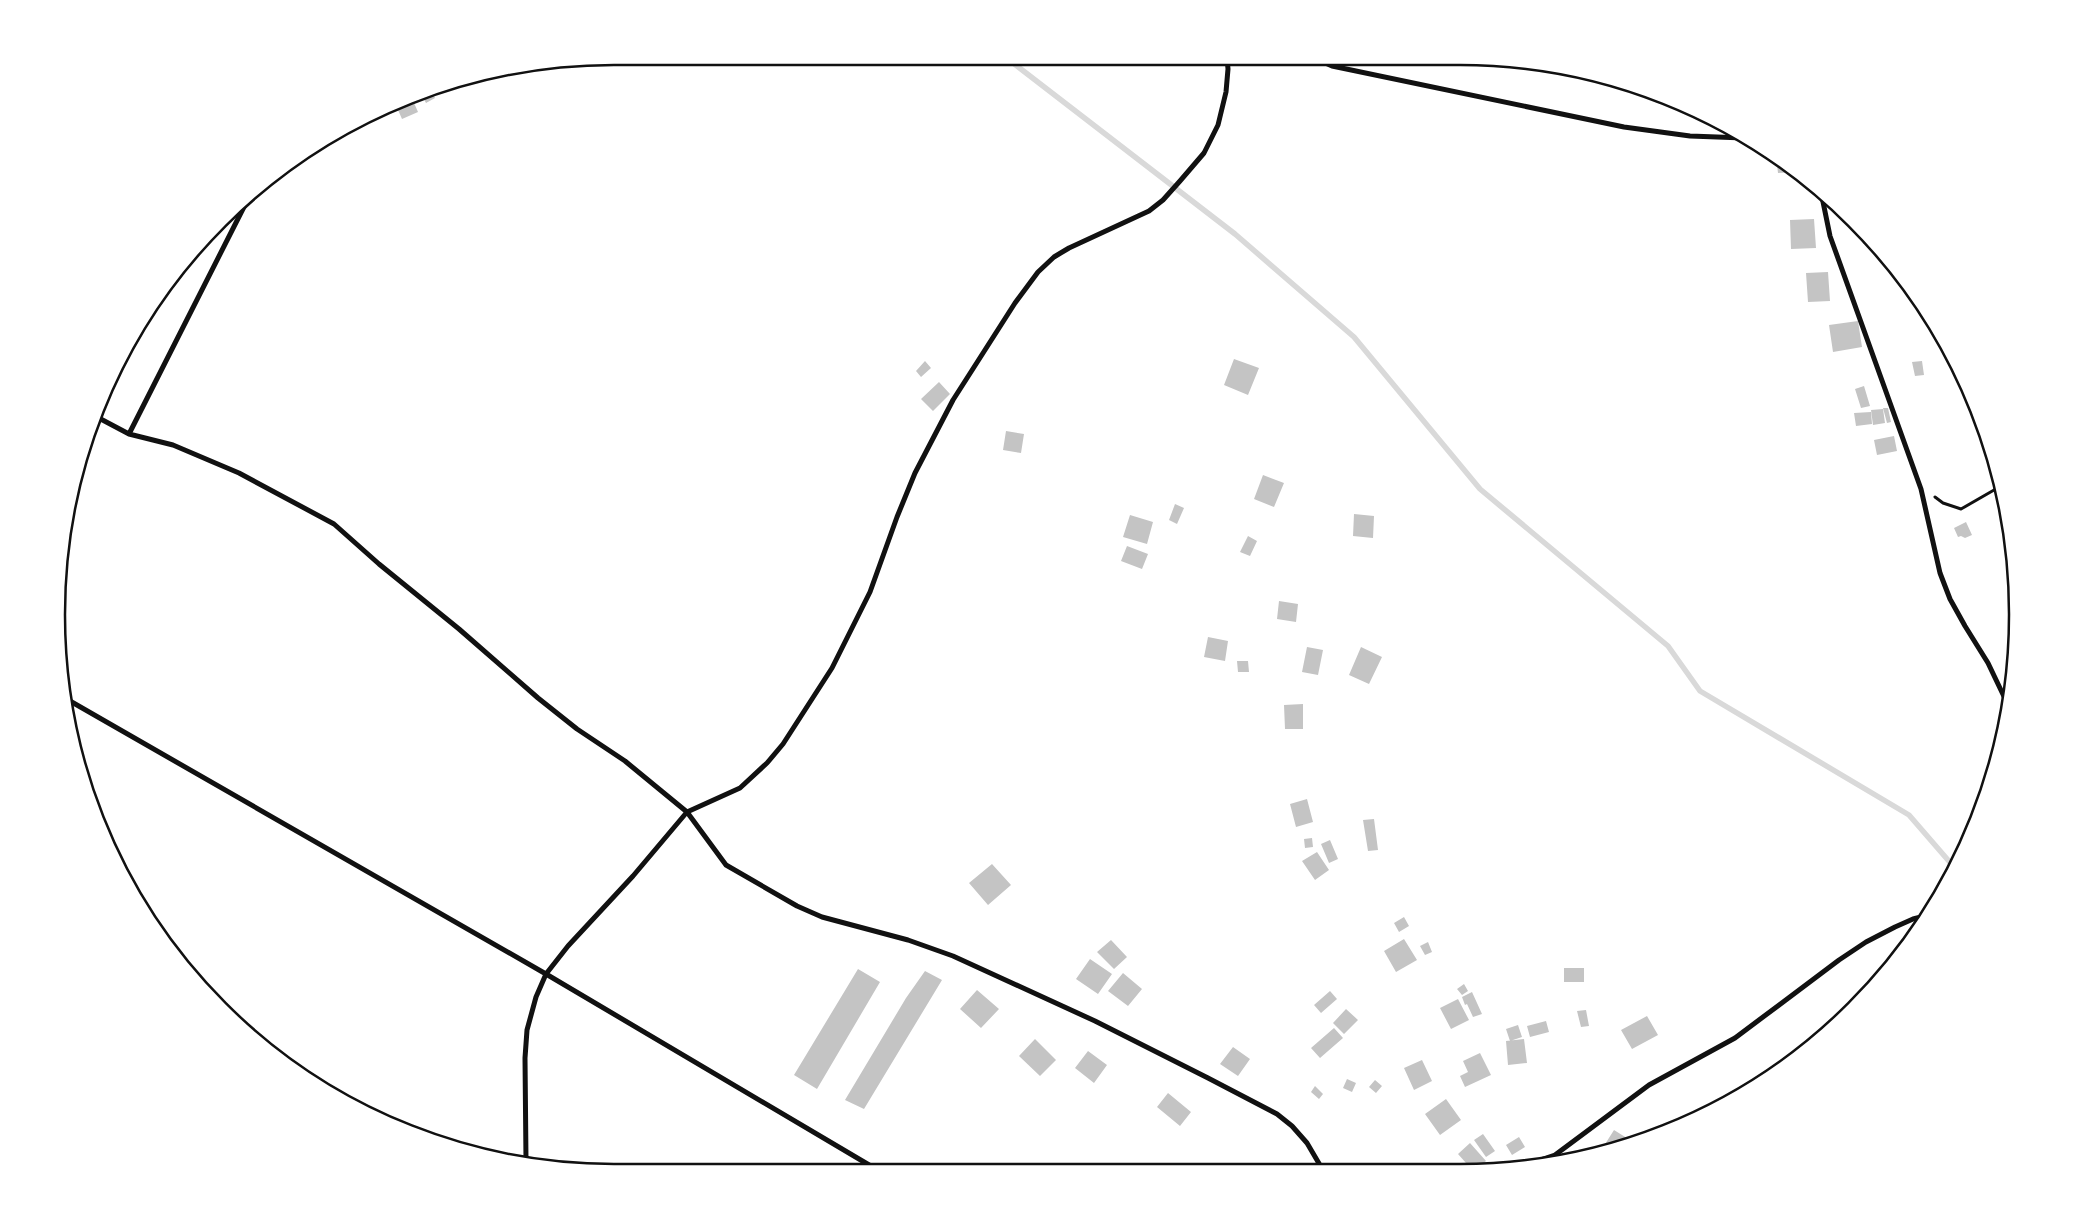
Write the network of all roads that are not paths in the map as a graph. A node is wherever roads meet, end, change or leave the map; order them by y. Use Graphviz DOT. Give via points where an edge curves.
graph roads {
  1 [pos="1228,65"];
  2 [pos="1330,65"];
  3 [pos="1731,138"];
  4 [pos="1823,202"];
  5 [pos="240,212"];
  6 [pos="101,419"];
  7 [pos="129,434"];
  8 [pos="2003,694"];
  9 [pos="73,702"];
  10 [pos="687,812"];
  11 [pos="1917,918"];
  12 [pos="546,974"];
  13 [pos="1555,1155"];
  14 [pos="526,1156"];
  15 [pos="867,1164"];
  16 [pos="1319,1164"];
  1 -- 10 [label="street" via="1226,92 1218,125 1204,153 1180,181 1149,211 1054,257 1038,272 1015,304 954,400 915,473 870,592 832,668 783,744 740,788"];
  2 -- 3 [label="street" via="1624,127 1690,136"];
  4 -- 8 [label="street" via="1830,236 1921,489 1940,573 1950,599"];
  5 -- 7 [label="street"];
  6 -- 7 [label="street"];
  7 -- 10 [label="street" via="173,445 231,469 334,524 538,698"];
  9 -- 12 [label="street"];
  10 -- 12 [label="street"];
  10 -- 16 [label="street" via="726,865 797,906 822,917 953,956 1094,1021 1277,1114 1307,1143"];
  11 -- 13 [label="street" via="1866,942 1735,1038 1649,1086"];
  12 -- 14 [label="street" via="527,1030"];
  12 -- 15 [label="street"];
}
